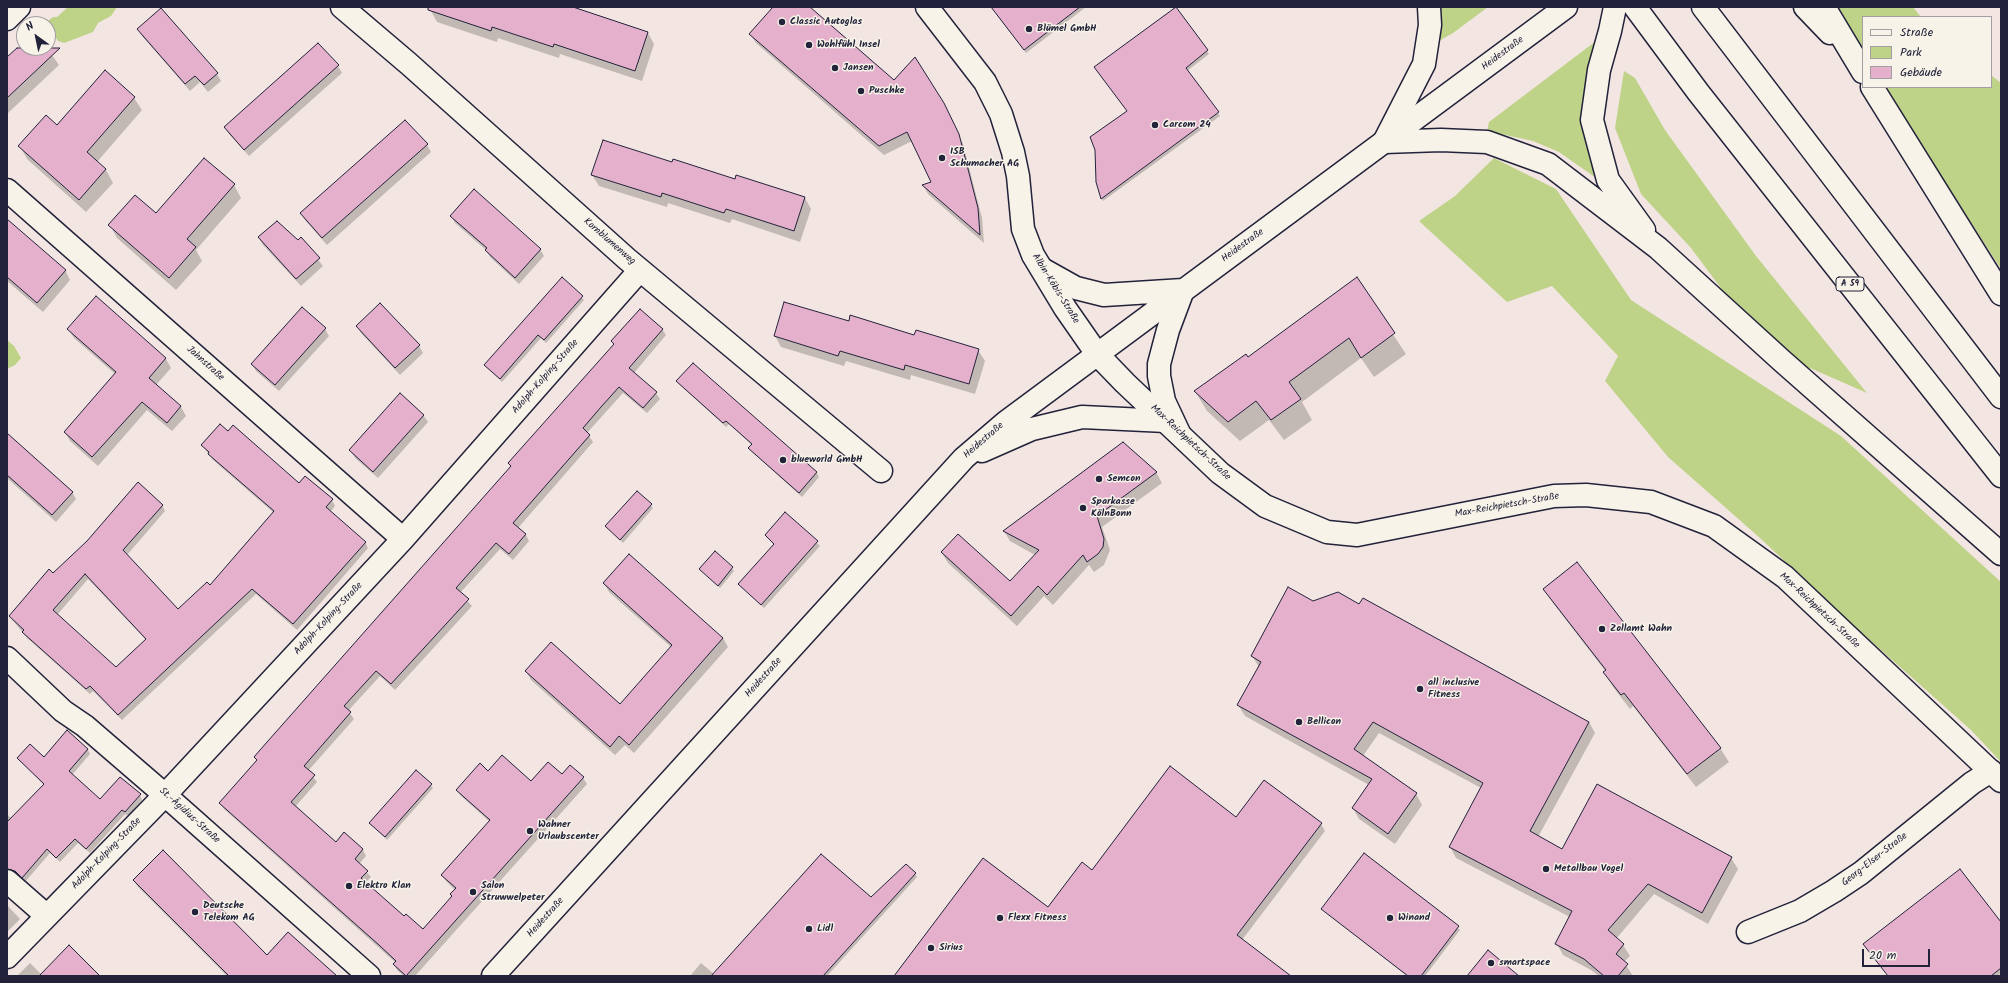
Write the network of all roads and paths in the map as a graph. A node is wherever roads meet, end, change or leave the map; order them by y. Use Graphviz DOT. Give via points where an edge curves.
graph roads {
  1 [pos="19,7"];
  2 [pos="342,7"];
  3 [pos="927,7"];
  4 [pos="1429,7"];
  5 [pos="1566,7"];
  6 [pos="1615,7"];
  7 [pos="1635,7"];
  8 [pos="1703,7"];
  9 [pos="1806,7"];
  10 [pos="1824,7"];
  11 [pos="7,19"];
  12 [pos="1859,66"];
  13 [pos="1873,88"];
  14 [pos="1384,142"];
  15 [pos="7,190"];
  16 [pos="1658,248"];
  17 [pos="1042,269"];
  18 [pos="640,270"];
  19 [pos="1183,290"];
  20 [pos="2001,294"];
  21 [pos="1097,354"];
  22 [pos="2001,397"];
  23 [pos="1172,427"];
  24 [pos="964,458"];
  25 [pos="881,471"];
  26 [pos="2001,476"];
  27 [pos="403,539"];
  28 [pos="2001,554"];
  29 [pos="7,658"];
  30 [pos="1996,776"];
  31 [pos="165,795"];
  32 [pos="7,881"];
  33 [pos="47,916"];
  34 [pos="1748,932"];
  35 [pos="7,956"];
  36 [pos="496,974"];
  37 [pos="369,976"];
  1 -- 11 [label="main road"];
  2 -- 18 [label="main road, Kornblumenweg"];
  3 -- 17 [label="main road, Albin-Köbis-Straße" via="985,82 1001,114 1018,176 1023,229 1033,255"];
  4 -- 14 [label="main road" via="1430,25 1424,64"];
  5 -- 14 [label="main road, Heidestraße"];
  6 -- 16 [label="main road" via="1599,70 1592,120 1608,180"];
  7 -- 26 [label="main road, A 59" via="1698,92"];
  8 -- 22 [label="main road"];
  9 -- 12 [label="main road"];
  10 -- 12 [label="main road"];
  13 -- 20 [label="main road"];
  14 -- 16 [label="main road" via="1487,142 1548,164"];
  14 -- 19 [label="main road, Heidestraße"];
  15 -- 27 [label="main road, Jahnstraße"];
  16 -- 28 [label="main road"];
  17 -- 19 [label="main road" via="1076,288 1104,296"];
  17 -- 21 [label="main road, Albin-Köbis-Straße"];
  18 -- 25 [label="main road, Kornblumenweg"];
  18 -- 27 [label="main road, Adolph-Kolping-Straße"];
  19 -- 21 [label="main road, Heidestraße"];
  19 -- 23 [label="main road" via="1159,364 1164,401"];
  21 -- 23 [label="main road, Max-Reichpietsch-Straße"];
  21 -- 24 [label="main road, Heidestraße" via="1006,422"];
  23 -- 24 [label="main road" via="1082,417 1032,429"];
  23 -- 30 [label="main road, Max-Reichpietsch-Straße" via="1220,473 1265,506 1328,532 1357,534 1554,496 1586,495 1651,502 1714,526 1785,577"];
  24 -- 36 [label="main road, Heidestraße"];
  27 -- 31 [label="main road, Adolph-Kolping-Straße"];
  29 -- 31 [label="main road, St.-Ägidius-Straße" via="63,711 85,726"];
  30 -- 34 [label="main road, Georg-Elser-Straße" via="1972,783 1861,873 1834,891 1800,910"];
  31 -- 33 [label="main road, Adolph-Kolping-Straße"];
  31 -- 37 [label="main road, St.-Ägidius-Straße"];
  32 -- 33 [label="main road"];
  33 -- 35 [label="main road, Adolph-Kolping-Straße"];
}
